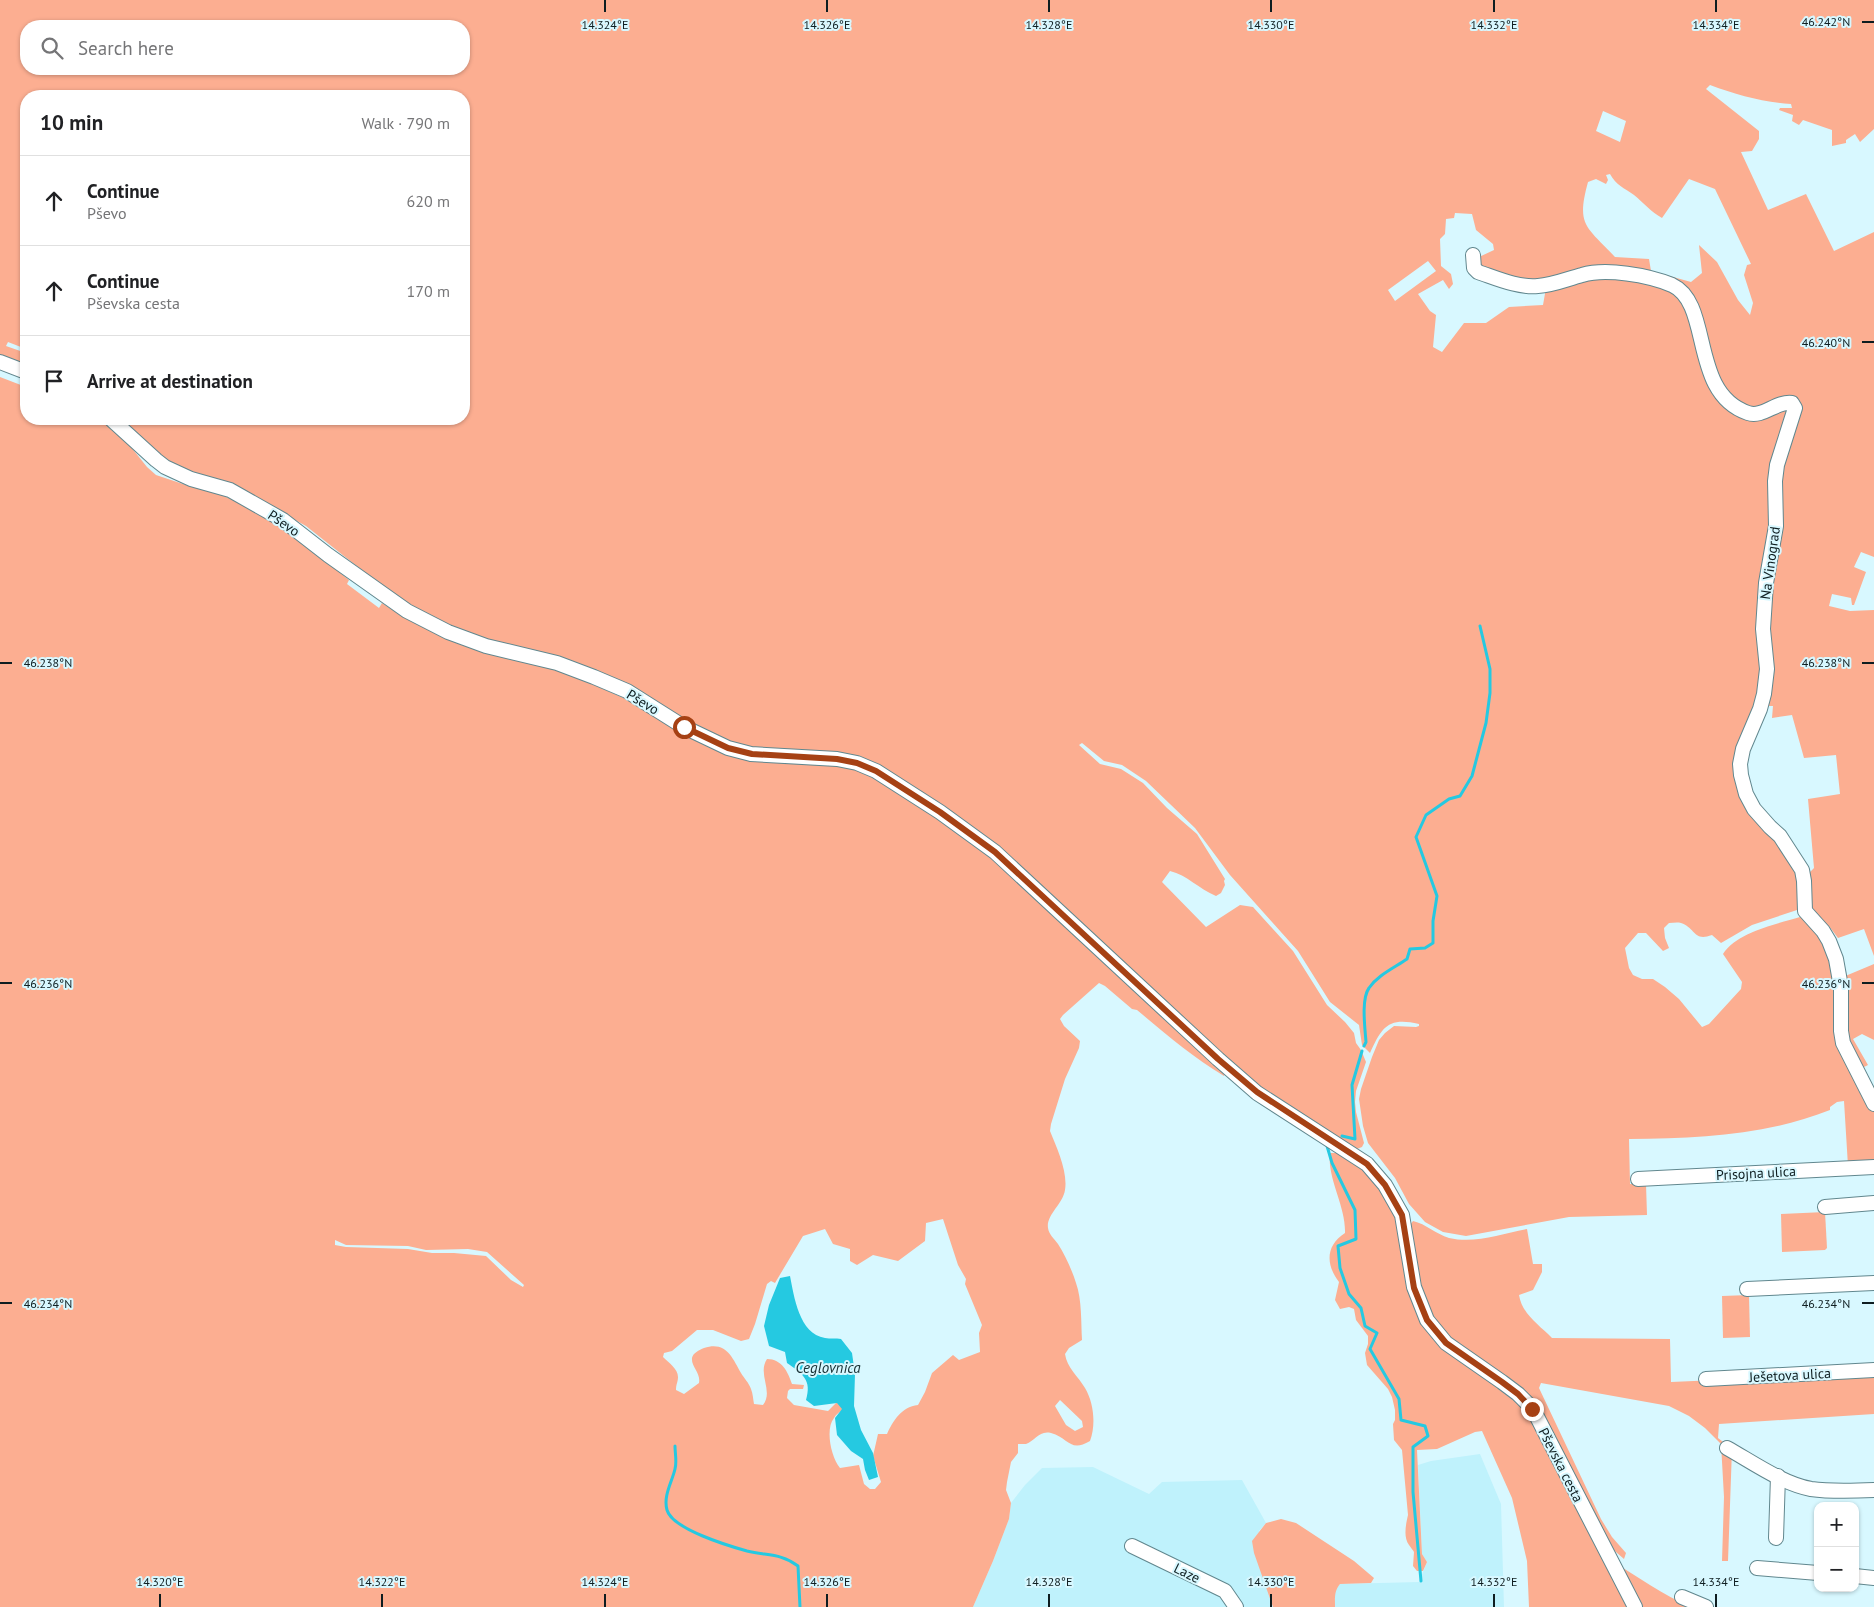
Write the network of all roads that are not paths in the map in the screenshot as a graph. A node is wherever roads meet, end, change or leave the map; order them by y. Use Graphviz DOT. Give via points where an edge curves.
graph roads {
  1 [pos="1473,255"];
  2 [pos="0,362"];
  3 [pos="20,370"];
  4 [pos="117,425"];
  5 [pos="1874,1104"];
  6 [pos="1874,1167"];
  7 [pos="1638,1178"];
  8 [pos="1874,1203"];
  9 [pos="1825,1207"];
  10 [pos="1402,1215"];
  11 [pos="1874,1283"];
  12 [pos="1747,1289"];
  13 [pos="1874,1370"];
  14 [pos="1706,1379"];
  15 [pos="1727,1448"];
  16 [pos="1778,1476"];
  17 [pos="1874,1490"];
  18 [pos="1776,1538"];
  19 [pos="1132,1546"];
  20 [pos="1757,1568"];
  21 [pos="1814,1573"];
  22 [pos="1859,1576"];
  23 [pos="1874,1578"];
  24 [pos="1682,1597"];
  25 [pos="1236,1607"];
  26 [pos="1634,1607"];
  27 [pos="1706,1607"];
  1 -- 5 [label="street, Na Vinograd" via="1474,268 1478,272 1522,285 1536,287 1596,272 1638,276 1678,288 1690,300 1708,366 1721,393 1731,404 1749,414 1765,412 1786,402 1795,408 1775,481 1776,526 1766,583 1763,629 1767,669 1764,694 1743,749 1741,775 1754,808 1780,836 1802,870 1805,911 1823,931 1836,959 1841,987 1840,1031 1843,1043"];
  2 -- 3 [label="street"];
  4 -- 10 [label="street, Pševo" via="165,467 191,479 230,490 283,520 407,611 448,632 594,677 728,748 752,754 857,763 896,783 995,852 1257,1092 1367,1164 1385,1185"];
  6 -- 7 [label="street, Prisojna ulica"];
  8 -- 9 [label="street"];
  10 -- 26 [label="street, Pševska cesta" via="1414,1288 1427,1320 1446,1343 1518,1394 1532,1409"];
  11 -- 12 [label="street"];
  13 -- 14 [label="street, Ješetova ulica"];
  15 -- 16 [label="street"];
  16 -- 17 [label="street" via="1810,1489"];
  16 -- 18 [label="street"];
  19 -- 25 [label="street, Laze" via="1225,1591"];
  20 -- 21 [label="street"];
  22 -- 23 [label="street"];
  24 -- 27 [label="street"];
}
